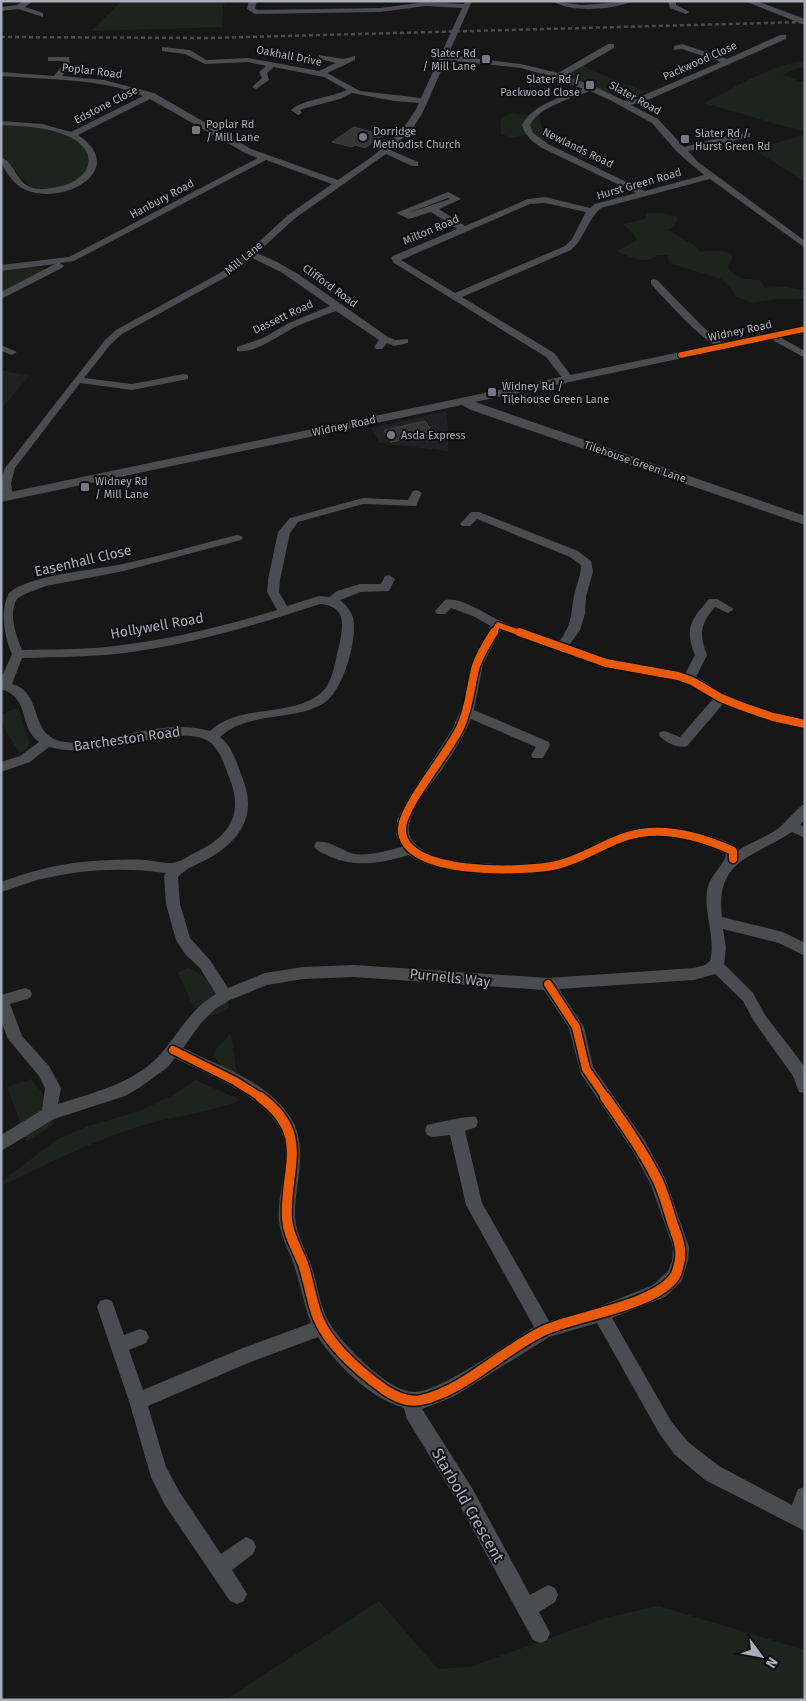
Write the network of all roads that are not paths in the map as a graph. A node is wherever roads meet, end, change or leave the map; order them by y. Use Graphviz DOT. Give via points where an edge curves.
graph roads {
  1 [pos="30,1"];
  2 [pos="253,1"];
  3 [pos="315,1"];
  4 [pos="392,1"];
  5 [pos="556,1"];
  6 [pos="629,1"];
  7 [pos="672,1"];
  8 [pos="748,1"];
  9 [pos="468,3"];
  10 [pos="401,6"];
  11 [pos="19,7"];
  12 [pos="1,9"];
  13 [pos="29,12"];
  14 [pos="315,12"];
  15 [pos="20,15"];
  16 [pos="40,15"];
  17 [pos="668,15"];
  18 [pos="805,22"];
  19 [pos="783,36"];
  20 [pos="602,44"];
  21 [pos="611,46"];
  22 [pos="677,48"];
  23 [pos="620,49"];
  24 [pos="165,50"];
  25 [pos="322,57"];
  26 [pos="444,57"];
  27 [pos="352,58"];
  28 [pos="51,59"];
  29 [pos="726,61"];
  30 [pos="205,62"];
  31 [pos="344,62"];
  32 [pos="273,64"];
  33 [pos="194,66"];
  34 [pos="320,73"];
  35 [pos="1,74"];
  36 [pos="559,76"];
  37 [pos="57,77"];
  38 [pos="246,87"];
  39 [pos="591,88"];
  40 [pos="352,90"];
  41 [pos="151,95"];
  42 [pos="424,101"];
  43 [pos="625,104"];
  44 [pos="284,112"];
  45 [pos="1,123"];
  46 [pos="72,135"];
  47 [pos="747,135"];
  48 [pos="680,150"];
  49 [pos="385,151"];
  50 [pos="264,158"];
  51 [pos="1,159"];
  52 [pos="415,164"];
  53 [pos="710,176"];
  54 [pos="338,183"];
  55 [pos="643,194"];
  56 [pos="432,209"];
  57 [pos="592,211"];
  58 [pos="462,228"];
  59 [pos="805,245"];
  60 [pos="250,254"];
  61 [pos="71,259"];
  62 [pos="1,268"];
  63 [pos="654,282"];
  64 [pos="1,296"];
  65 [pos="456,296"];
  66 [pos="337,307"];
  67 [pos="805,329"];
  68 [pos="772,336"];
  69 [pos="405,342"];
  70 [pos="722,347"];
  71 [pos="1,348"];
  72 [pos="240,349"];
  73 [pos="12,352"];
  74 [pos="805,355"];
  75 [pos="176,375"];
  76 [pos="568,378"];
  77 [pos="77,380"];
  78 [pos="466,401"];
  79 [pos="417,493"];
  80 [pos="4,497"];
  81 [pos="805,521"];
  82 [pos="466,524"];
  83 [pos="237,538"];
  84 [pos="389,579"];
  85 [pos="331,601"];
  86 [pos="728,609"];
  87 [pos="441,611"];
  88 [pos="284,612"];
  89 [pos="498,624"];
  90 [pos="561,648"];
  91 [pos="18,654"];
  92 [pos="689,679"];
  93 [pos="3,685"];
  94 [pos="721,698"];
  95 [pos="467,712"];
  96 [pos="805,724"];
  97 [pos="665,735"];
  98 [pos="212,736"];
  99 [pos="47,742"];
  100 [pos="538,755"];
  101 [pos="1,767"];
  102 [pos="805,809"];
  103 [pos="789,826"];
  104 [pos="805,833"];
  105 [pos="411,849"];
  106 [pos="326,853"];
  107 [pos="733,859"];
  108 [pos="176,869"];
  109 [pos="1,887"];
  110 [pos="715,921"];
  111 [pos="805,950"];
  112 [pos="716,965"];
  113 [pos="548,984"];
  114 [pos="25,994"];
  115 [pos="225,996"];
  116 [pos="173,1050"];
  117 [pos="805,1088"];
  118 [pos="49,1114"];
  119 [pos="432,1130"];
  120 [pos="1,1144"];
  121 [pos="106,1307"];
  122 [pos="601,1314"];
  123 [pos="322,1327"];
  124 [pos="545,1330"];
  125 [pos="140,1337"];
  126 [pos="119,1346"];
  127 [pos="138,1401"];
  128 [pos="412,1401"];
  129 [pos="805,1496"];
  130 [pos="801,1520"];
  131 [pos="246,1547"];
  132 [pos="220,1567"];
  133 [pos="237,1594"];
  134 [pos="548,1595"];
  135 [pos="527,1609"];
  136 [pos="540,1633"];
  1 -- 11 [label="street"];
  2 -- 14 [label="street" via="251,9 255,12"];
  3 -- 14 [label="street"];
  4 -- 10 [label="street"];
  5 -- 6 [label="street" via="581,8"];
  7 -- 17 [label="street" via="673,6 683,11"];
  8 -- 18 [label="street"];
  9 -- 10 [label="street"];
  9 -- 26 [label="street, Mill Lane"];
  10 -- 14 [label="street" via="380,10"];
  11 -- 12 [label="street"];
  11 -- 13 [label="street"];
  13 -- 15 [label="street"];
  13 -- 16 [label="street"];
  19 -- 29 [label="street, Packwood Close"];
  20 -- 21 [label="street"];
  21 -- 23 [label="street"];
  21 -- 36 [label="street"];
  22 -- 29 [label="street" via="682,46"];
  24 -- 30 [label="street, Oakhall Drive" via="186,52"];
  25 -- 31 [label="street"];
  26 -- 36 [label="street, Slater Road" via="503,62"];
  26 -- 42 [label="street, Mill Lane"];
  27 -- 31 [label="street"];
  28 -- 37 [label="street" via="66,59 66,66"];
  29 -- 43 [label="street, Packwood Close"];
  30 -- 32 [label="street, Oakhall Drive" via="248,60"];
  30 -- 33 [label="street, Oakhall Drive"];
  31 -- 34 [label="street"];
  32 -- 34 [label="street, Oakhall Drive"];
  32 -- 38 [label="street" via="263,72 266,78 259,88"];
  34 -- 40 [label="street, Oakhall Drive"];
  35 -- 37 [label="street, Poplar Road"];
  36 -- 39 [label="street, Slater Road"];
  37 -- 41 [label="street, Poplar Road" via="114,83"];
  39 -- 43 [label="street, Slater Road"];
  39 -- 55 [label="street, Newlands Road" via="534,114 526,125 528,132 545,146"];
  40 -- 42 [label="street, Oakhall Drive"];
  40 -- 44 [label="street" via="296,112"];
  41 -- 46 [label="street, Edstone Close"];
  41 -- 50 [label="street, Poplar Road" via="236,146"];
  42 -- 49 [label="street, Mill Lane" via="409,127"];
  43 -- 48 [label="street, Slater Road" via="655,121"];
  45 -- 46 [label="street, Edstone Close" via="32,124"];
  46 -- 51 [label="street, Edstone Close" via="88,148 93,164 83,179 64,189 42,191 25,188"];
  47 -- 48 [label="street" via="729,137 696,149"];
  48 -- 53 [label="street, Slater Road"];
  49 -- 52 [label="street"];
  49 -- 54 [label="street, Mill Lane"];
  50 -- 54 [label="street, Poplar Road"];
  50 -- 61 [label="street, Hanbury Road"];
  53 -- 55 [label="street, Hurst Green Road"];
  53 -- 59 [label="street, Slater Road"];
  54 -- 60 [label="street, Mill Lane" via="291,217"];
  55 -- 57 [label="street, Hurst Green Road" via="614,201"];
  56 -- 56 [label="street" via="409,216 400,213 448,195 456,199"];
  56 -- 58 [label="street"];
  57 -- 58 [label="street, Milton Road" via="554,201 535,200"];
  57 -- 65 [label="street, Hurst Green Road" via="583,220 574,244 568,248"];
  58 -- 65 [label="street, Milton Road" via="396,258"];
  60 -- 66 [label="street, Clifford Road" via="269,260 302,280"];
  60 -- 77 [label="street, Mill Lane" via="212,283 119,332"];
  61 -- 62 [label="street, Hanbury Road"];
  61 -- 64 [label="street, Hanbury Road"];
  63 -- 70 [label="street"];
  65 -- 76 [label="street, Milton Road" via="550,355"];
  66 -- 69 [label="street, Clifford Road" via="382,343"];
  66 -- 72 [label="street, Dassett Road"];
  67 -- 68 [label="street, Widney Road"];
  68 -- 70 [label="street, Widney Road"];
  68 -- 74 [label="street"];
  70 -- 76 [label="street, Widney Road"];
  71 -- 73 [label="street"];
  75 -- 77 [label="street" via="124,387"];
  76 -- 78 [label="street, Widney Road"];
  77 -- 80 [label="street, Mill Lane" via="10,468"];
  78 -- 80 [label="street, Widney Road"];
  78 -- 81 [label="street, Tilehouse Green Lane" via="475,407"];
  79 -- 88 [label="street" via="412,504 363,501 294,520 284,532 273,592"];
  82 -- 90 [label="street" via="475,514 574,554 587,564 579,614 574,630"];
  83 -- 91 [label="street, Easenhall Close" via="224,547 64,578 20,591 9,602 7,626"];
  84 -- 85 [label="street, Hollywell Road" via="385,588 351,590"];
  85 -- 88 [label="street, Hollywell Road" via="320,600"];
  85 -- 98 [label="street" via="343,608 348,617 348,629 334,684 328,694 313,702 232,722"];
  86 -- 92 [label="street" via="713,602 696,622 694,636 701,654"];
  87 -- 89 [label="street" via="449,603"];
  88 -- 91 [label="street, Hollywell Road" via="151,644 105,650"];
  89 -- 90 [label="street"];
  89 -- 95 [label="street" via="477,664"];
  90 -- 92 [label="street" via="606,663"];
  91 -- 93 [label="street"];
  92 -- 94 [label="street"];
  93 -- 99 [label="street" via="24,697 36,734"];
  94 -- 96 [label="street"];
  94 -- 97 [label="street" via="682,743"];
  95 -- 100 [label="street" via="544,745"];
  95 -- 105 [label="street" via="458,732 408,810 402,827 406,844"];
  98 -- 99 [label="street, Barcheston Road" via="185,731 76,747"];
  98 -- 108 [label="street" via="230,761 244,796 243,808 237,823 221,843"];
  99 -- 101 [label="street" via="25,760"];
  102 -- 103 [label="street"];
  103 -- 104 [label="street"];
  103 -- 107 [label="street"];
  105 -- 106 [label="street" via="362,861"];
  105 -- 107 [label="street" via="436,862 543,868 579,857 619,837 658,831 709,840 733,851"];
  107 -- 110 [label="street" via="714,888"];
  108 -- 109 [label="street" via="154,865 80,868 47,872"];
  108 -- 115 [label="street" via="170,876 173,904 183,940 205,964"];
  110 -- 111 [label="street" via="783,938"];
  110 -- 112 [label="street" via="719,957"];
  112 -- 113 [label="street, Purnells Way" via="694,974"];
  112 -- 117 [label="street" via="748,997 760,1019 800,1073"];
  113 -- 115 [label="street, Purnells Way" via="354,971 303,973 266,979"];
  113 -- 122 [label="street" via="576,1027 586,1070 639,1146 659,1184 681,1247 675,1276 659,1291"];
  114 -- 118 [label="street" via="2,1001 16,1039 44,1071 53,1088"];
  115 -- 116 [label="street, Purnells Way" via="196,1019"];
  116 -- 118 [label="street, Purnells Way" via="156,1068 120,1091"];
  116 -- 123 [label="street" via="252,1091 266,1101 286,1125 292,1149 287,1220"];
  118 -- 120 [label="street, Purnells Way"];
  119 -- 124 [label="street" via="463,1124 464,1155 474,1205"];
  121 -- 126 [label="street"];
  122 -- 124 [label="street"];
  122 -- 130 [label="street" via="661,1421 681,1448 712,1473"];
  123 -- 127 [label="street"];
  123 -- 128 [label="street" via="362,1371 398,1398"];
  124 -- 128 [label="street" via="447,1391"];
  125 -- 126 [label="street"];
  126 -- 127 [label="street"];
  127 -- 132 [label="street" via="158,1470 172,1498"];
  128 -- 135 [label="street, Starbold Crescent" via="413,1413 465,1495"];
  129 -- 130 [label="street"];
  131 -- 132 [label="street"];
  132 -- 133 [label="street"];
  134 -- 135 [label="street"];
  135 -- 136 [label="street, Starbold Crescent"];
}
